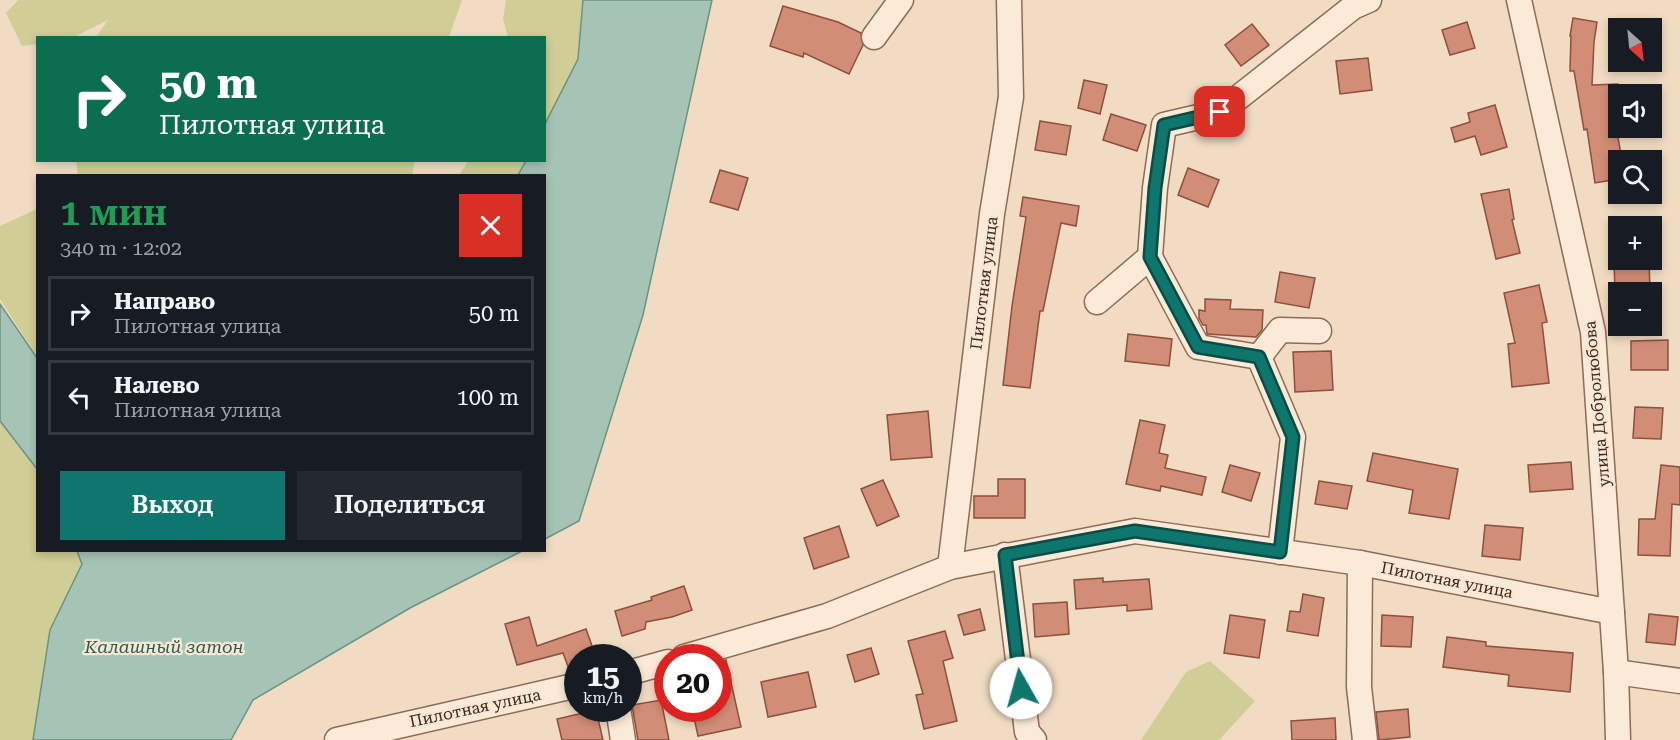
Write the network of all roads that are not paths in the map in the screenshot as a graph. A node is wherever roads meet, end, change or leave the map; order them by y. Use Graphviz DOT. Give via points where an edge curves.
graph roads {
  1 [pos="901,0"];
  2 [pos="1009,0"];
  3 [pos="1369,0"];
  4 [pos="1519,0"];
  5 [pos="874,37"];
  6 [pos="1150,257"];
  7 [pos="1097,302"];
  8 [pos="1319,331"];
  9 [pos="1259,357"];
  10 [pos="1280,552"];
  11 [pos="1005,555"];
  12 [pos="1360,563"];
  13 [pos="950,567"];
  14 [pos="1612,612"];
  15 [pos="729,644"];
  16 [pos="1617,672"];
  17 [pos="1680,681"];
  18 [pos="564,688"];
  19 [pos="620,722"];
  20 [pos="337,740"];
  21 [pos="623,740"];
  22 [pos="1034,740"];
  23 [pos="1365,740"];
  24 [pos="1618,740"];
  1 -- 5 [label="street"];
  2 -- 13 [label="street, Пилотная улица" via="1011,97 992,214"];
  3 -- 6 [label="street" via="1353,7 1220,112 1164,125"];
  4 -- 14 [label="street, улица Добролюбова" via="1593,332"];
  6 -- 7 [label="street"];
  6 -- 9 [label="street" via="1198,347"];
  8 -- 9 [label="street" via="1280,330"];
  9 -- 10 [label="street" via="1293,437"];
  10 -- 11 [label="street, Пилотная улица" via="1135,531"];
  10 -- 12 [label="street, Пилотная улица"];
  11 -- 13 [label="street, Пилотная улица"];
  11 -- 22 [label="street" via="1027,732"];
  12 -- 14 [label="street, Пилотная улица"];
  12 -- 23 [label="street" via="1359,687"];
  13 -- 15 [label="street, Пилотная улица" via="827,616"];
  14 -- 16 [label="street, улица Добролюбова"];
  16 -- 17 [label="street"];
  16 -- 24 [label="street, улица Добролюбова"];
  18 -- 20 [label="street, Пилотная улица"];
  19 -- 21 [label="street"];
}
